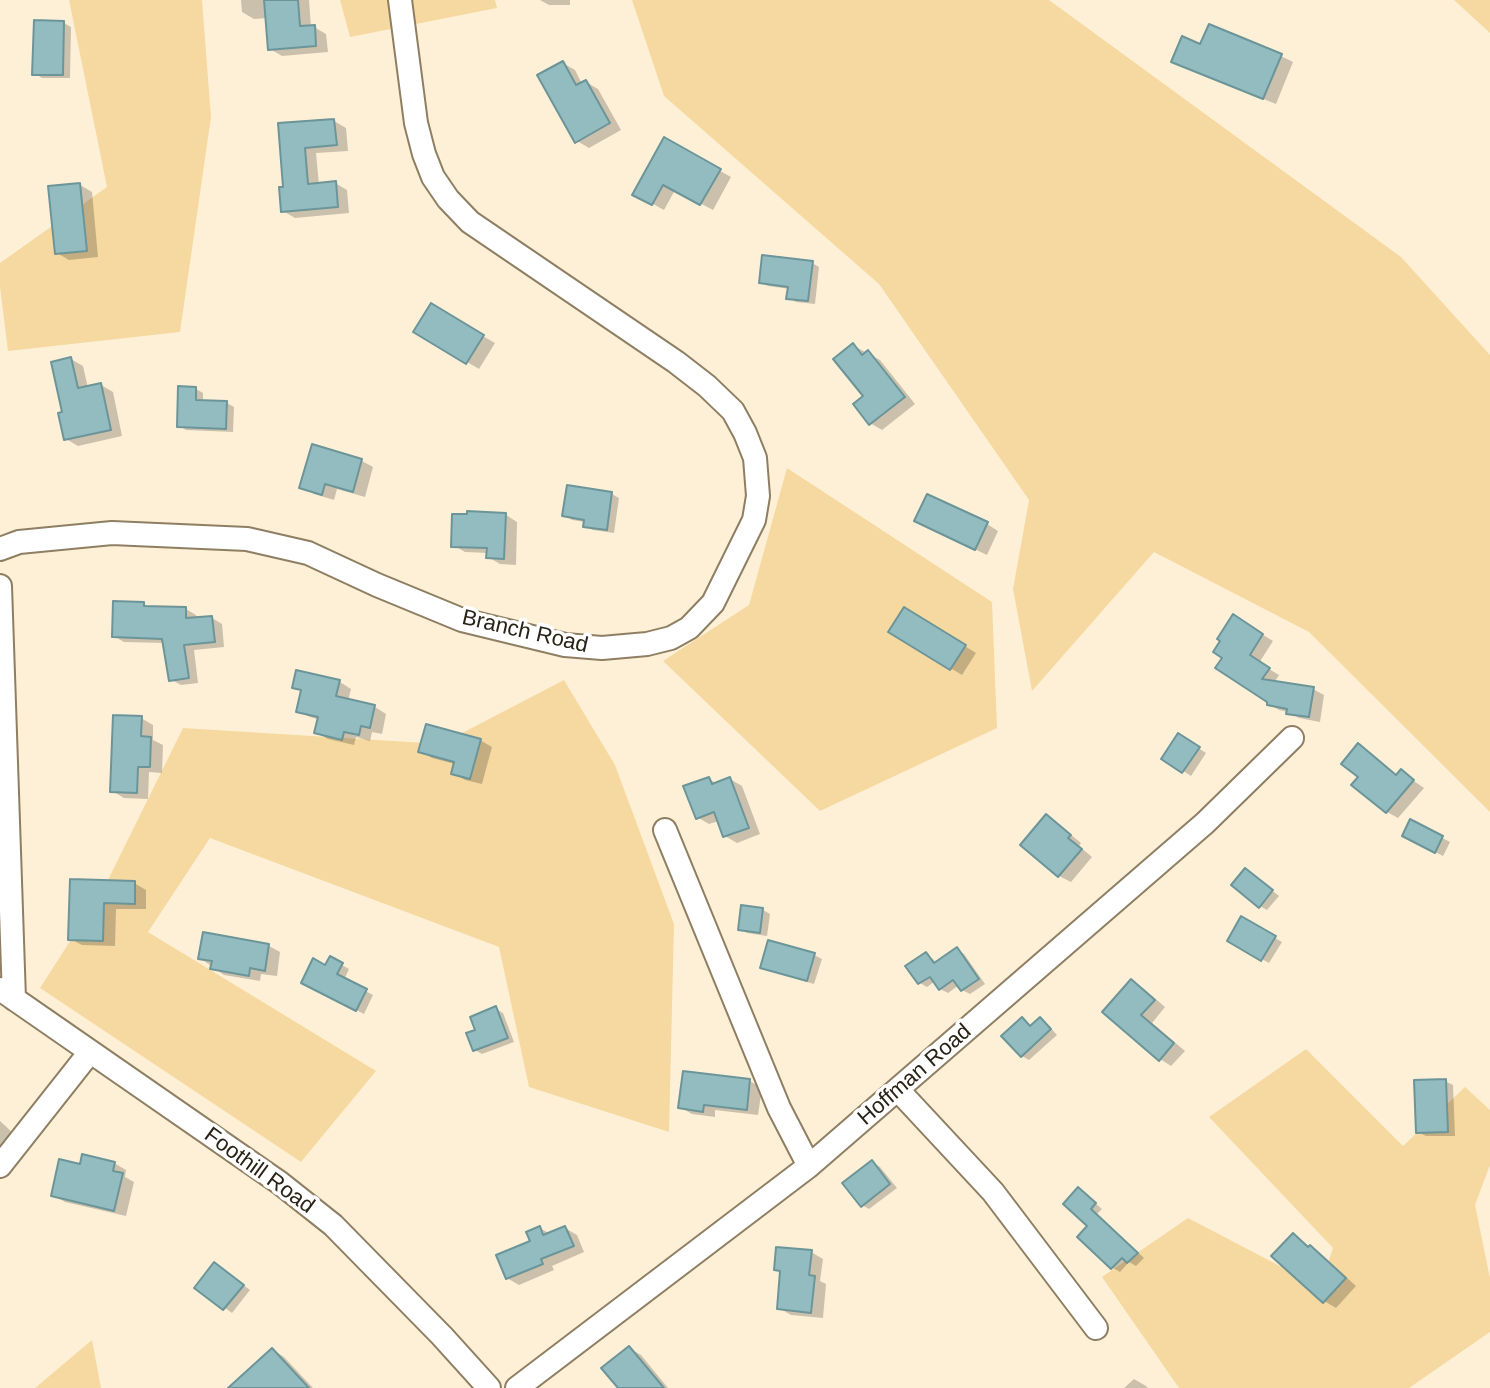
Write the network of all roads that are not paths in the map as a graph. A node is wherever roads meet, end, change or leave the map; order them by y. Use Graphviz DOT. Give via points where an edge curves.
graph roads {
  1 [pos="400,0"];
  2 [pos="0,549"];
  3 [pos="0,586"];
  4 [pos="1292,738"];
  5 [pos="665,830"];
  6 [pos="7,994"];
  7 [pos="90,1052"];
  8 [pos="898,1090"];
  9 [pos="0,1166"];
  10 [pos="809,1166"];
  11 [pos="1096,1328"];
  12 [pos="489,1388"];
  13 [pos="517,1388"];
  1 -- 2 [label="street, Branch Road" via="416,123 433,177 448,199 470,222 697,378 733,411 745,433 755,458 754,520 713,603 671,638 602,648 565,645 462,620 308,553 247,539 112,533 19,542"];
  3 -- 6 [label="street"];
  4 -- 8 [label="street, Hoffman Road" via="1205,823"];
  5 -- 10 [label="street" via="779,1108"];
  6 -- 7 [label="street, Foothill Road"];
  7 -- 9 [label="street"];
  7 -- 12 [label="street, Foothill Road" via="333,1225"];
  8 -- 10 [label="street, Hoffman Road"];
  8 -- 11 [label="street" via="993,1192"];
  10 -- 13 [label="street, Hoffman Road"];
}
